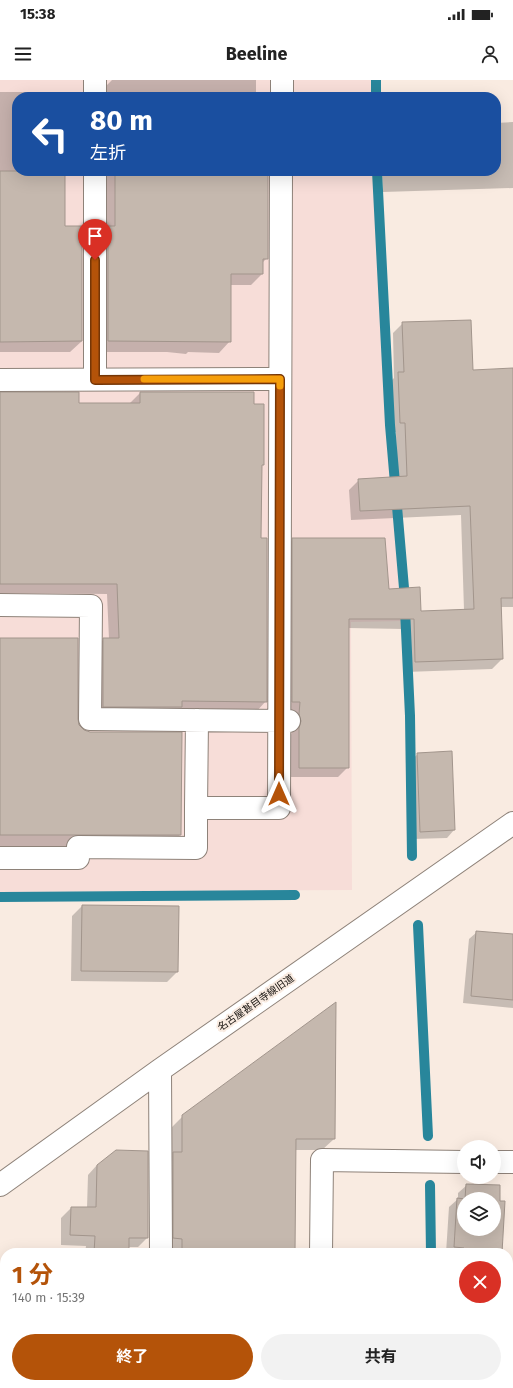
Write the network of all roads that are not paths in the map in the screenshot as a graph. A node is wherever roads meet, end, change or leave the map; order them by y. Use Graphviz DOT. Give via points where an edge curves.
graph roads {
  1 [pos="95,80"];
  2 [pos="282,80"];
  3 [pos="95,92"];
  4 [pos="282,92"];
  5 [pos="95,176"];
  6 [pos="281,176"];
  7 [pos="280,379"];
  8 [pos="0,380"];
  9 [pos="95,380"];
  10 [pos="0,605"];
  11 [pos="197,720"];
  12 [pos="284,720"];
  13 [pos="196,808"];
  14 [pos="513,823"];
  15 [pos="0,858"];
  16 [pos="160,1070"];
  17 [pos="457,1162"];
  18 [pos="501,1162"];
  19 [pos="513,1162"];
  20 [pos="0,1185"];
  21 [pos="161,1248"];
  22 [pos="321,1248"];
  1 -- 3 [label="street"];
  2 -- 4 [label="street"];
  5 -- 9 [label="street"];
  6 -- 7 [label="street"];
  7 -- 9 [label="street"];
  7 -- 12 [label="street"];
  8 -- 9 [label="street"];
  10 -- 11 [label="street" via="91,606 90,719"];
  11 -- 12 [label="street"];
  11 -- 13 [label="street"];
  12 -- 13 [label="street" via="279,808"];
  13 -- 15 [label="street" via="196,848 78,847 78,858"];
  14 -- 16 [label="street, 名古屋甚目寺線旧道"];
  16 -- 20 [label="street, 名古屋甚目寺線旧道"];
  16 -- 21 [label="street"];
  17 -- 22 [label="street" via="322,1160"];
  18 -- 19 [label="street"];
}
